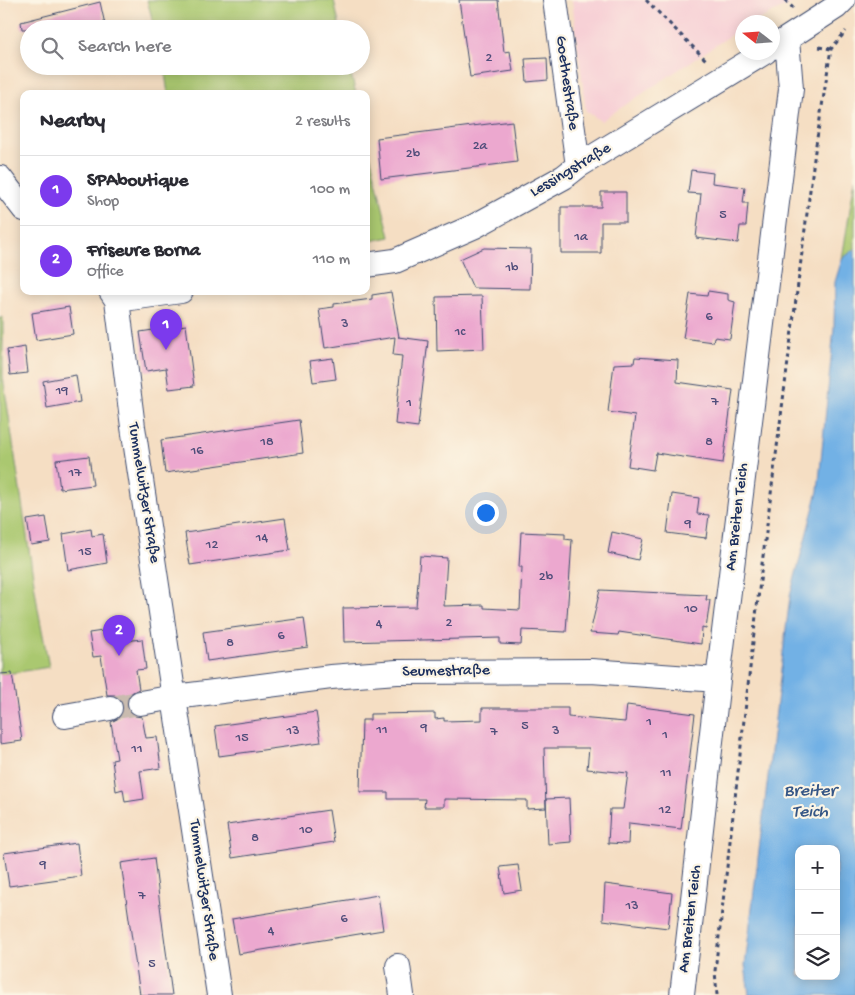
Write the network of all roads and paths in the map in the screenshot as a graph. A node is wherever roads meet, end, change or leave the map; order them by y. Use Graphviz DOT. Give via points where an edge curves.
graph roads {
  1 [pos="555,0"];
  2 [pos="646,0"];
  3 [pos="843,0"];
  4 [pos="849,27"];
  5 [pos="780,44"];
  6 [pos="752,60"];
  7 [pos="724,78"];
  8 [pos="578,166"];
  9 [pos="0,178"];
  10 [pos="20,204"];
  11 [pos="370,264"];
  12 [pos="127,295"];
  13 [pos="114,296"];
  14 [pos="718,680"];
  15 [pos="175,697"];
  16 [pos="140,703"];
  17 [pos="110,708"];
  18 [pos="65,716"];
  19 [pos="398,966"];
  20 [pos="219,995"];
  21 [pos="402,995"];
  22 [pos="682,995"];
  23 [pos="717,995"];
  1 -- 8 [label="street, Goethestraße"];
  2 -- 7 [label="path"];
  3 -- 5 [label="street"];
  4 -- 23 [label="path" via="831,50 815,151 763,555 715,971"];
  5 -- 14 [label="street, Am Breiten Teich" via="790,88"];
  6 -- 7 [label="street, Lessingstraße"];
  7 -- 8 [label="street, Lessingstraße"];
  8 -- 11 [label="street, Lessingstraße" via="475,226 395,261"];
  9 -- 10 [label="street"];
  12 -- 13 [label="street"];
  13 -- 15 [label="street, Tummelwitzer Straße"];
  14 -- 15 [label="street, Seumestraße" via="591,671 397,672"];
  14 -- 22 [label="street, Am Breiten Teich"];
  15 -- 16 [label="street"];
  15 -- 20 [label="street, Tummelwitzer Straße"];
  17 -- 18 [label="street"];
  19 -- 21 [label="street"];
}
